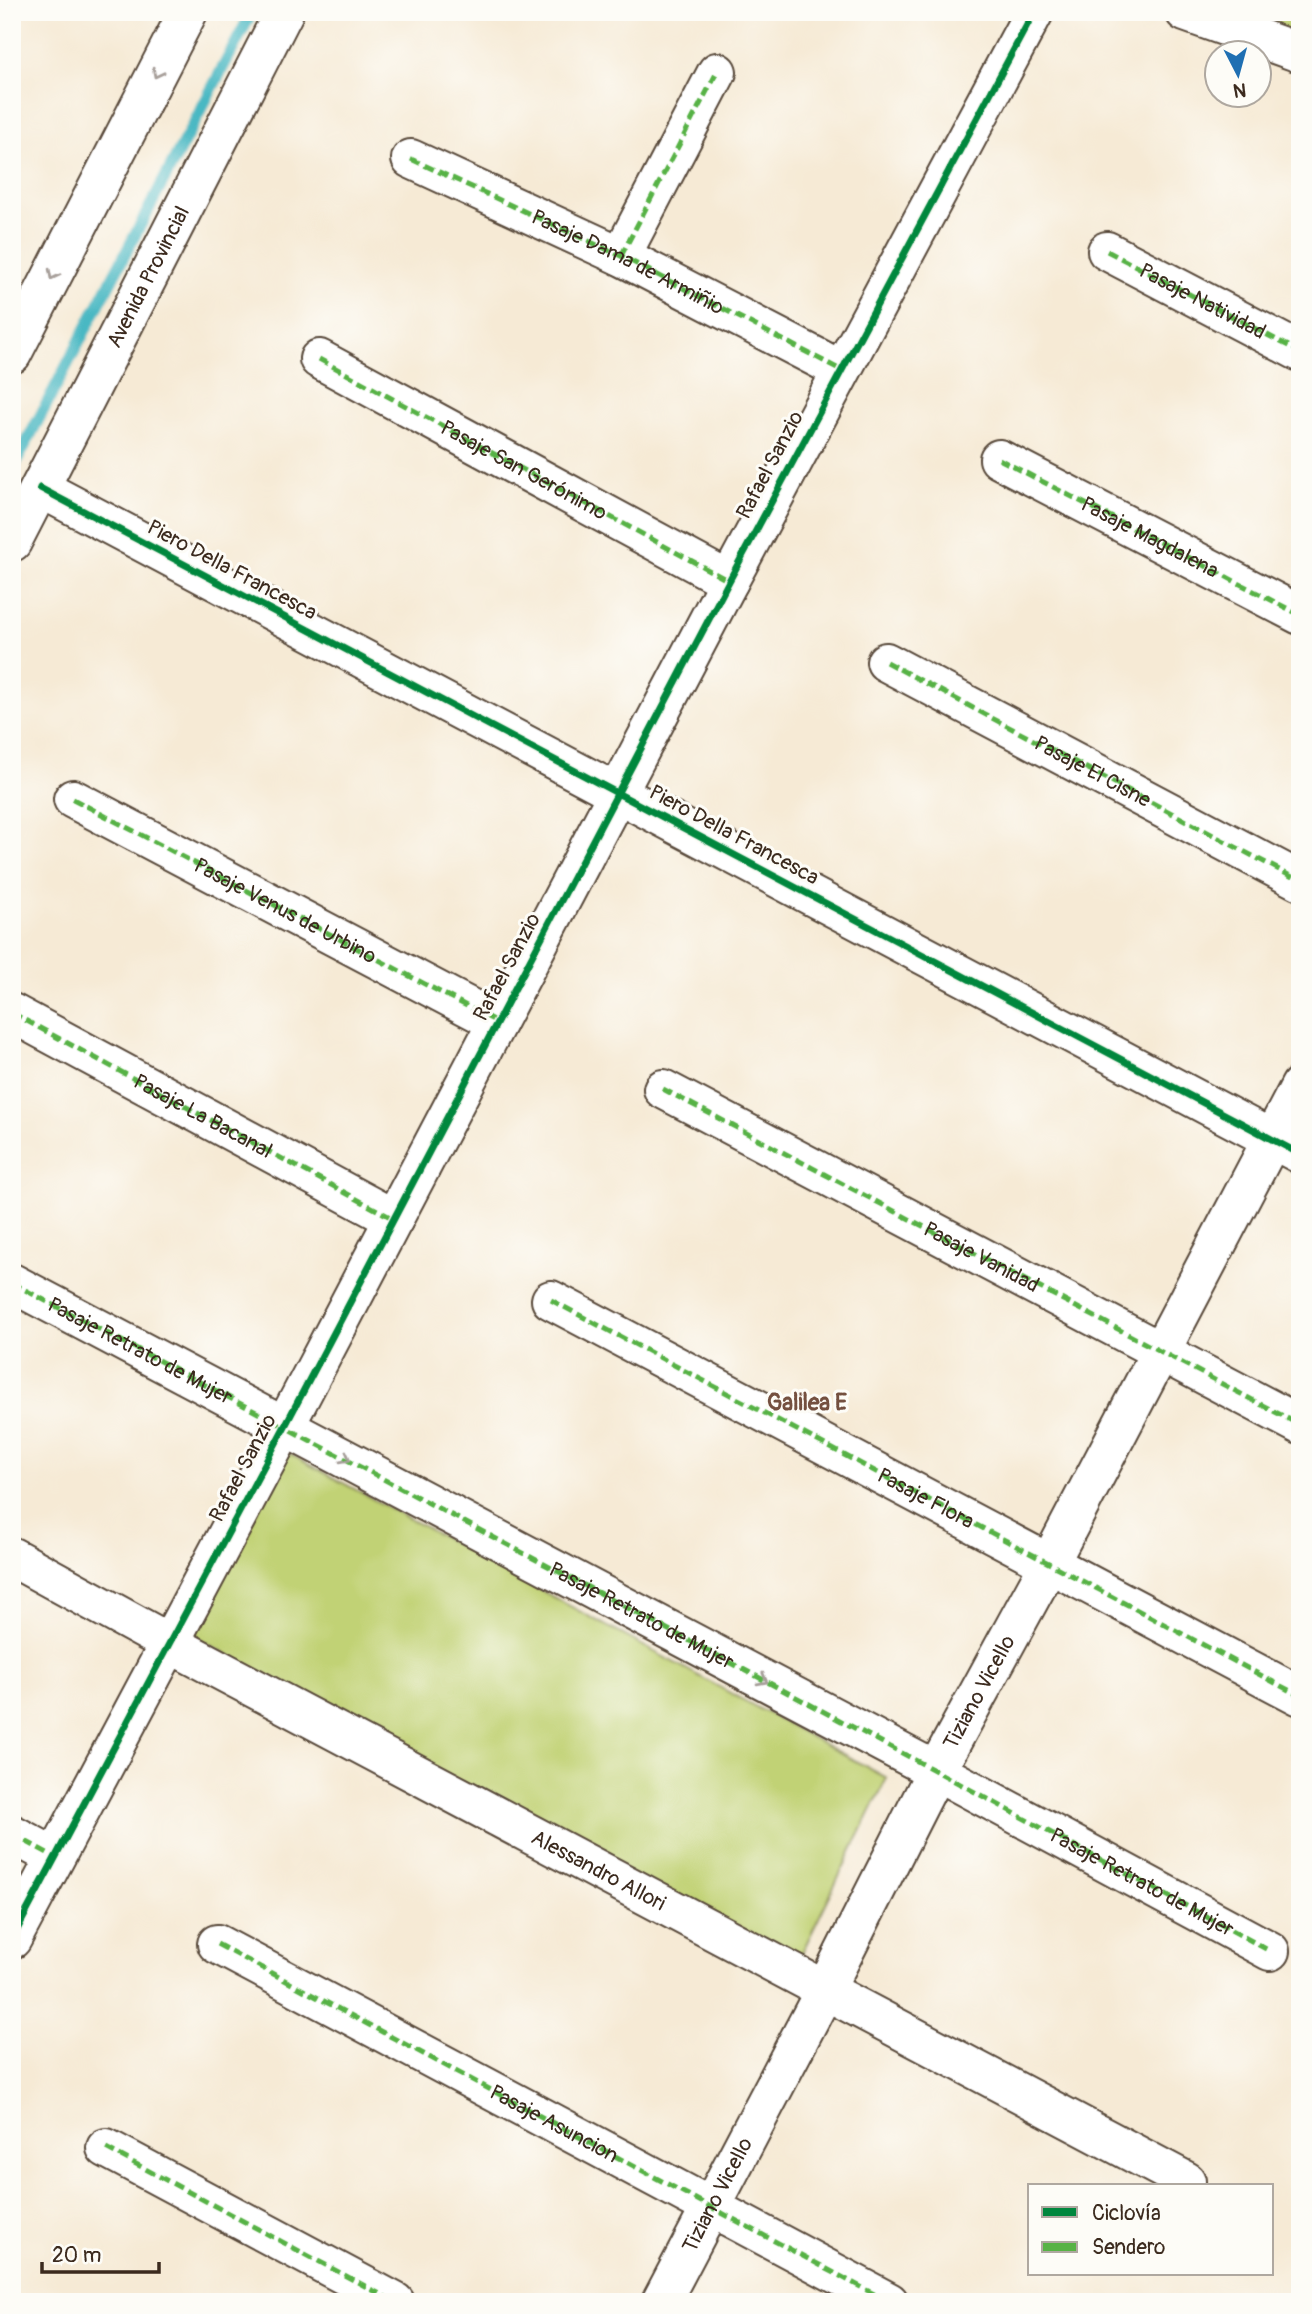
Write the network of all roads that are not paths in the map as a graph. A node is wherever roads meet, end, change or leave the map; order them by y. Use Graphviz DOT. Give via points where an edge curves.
graph roads {
  1 [pos="188,12"];
  2 [pos="284,12"];
  3 [pos="1034,12"];
  4 [pos="1185,12"];
  5 [pos="1300,53"];
  6 [pos="717,72"];
  7 [pos="411,159"];
  8 [pos="1107,251"];
  9 [pos="621,256"];
  10 [pos="1300,352"];
  11 [pos="12,354"];
  12 [pos="319,359"];
  13 [pos="841,370"];
  14 [pos="999,459"];
  15 [pos="40,488"];
  16 [pos="12,542"];
  17 [pos="729,581"];
  18 [pos="1300,615"];
  19 [pos="887,662"];
  20 [pos="618,794"];
  21 [pos="73,799"];
  22 [pos="1300,881"];
  23 [pos="12,1013"];
  24 [pos="497,1022"];
  25 [pos="1300,1086"];
  26 [pos="663,1089"];
  27 [pos="1286,1147"];
  28 [pos="394,1219"];
  29 [pos="12,1283"];
  30 [pos="551,1300"];
  31 [pos="1161,1351"];
  32 [pos="1300,1425"];
  33 [pos="285,1426"];
  34 [pos="12,1557"];
  35 [pos="1050,1562"];
  36 [pos="169,1643"];
  37 [pos="1300,1696"];
  38 [pos="936,1771"];
  39 [pos="12,1834"];
  40 [pos="55,1857"];
  41 [pos="12,1939"];
  42 [pos="218,1944"];
  43 [pos="1270,1951"];
  44 [pos="825,1990"];
  45 [pos="106,2148"];
  46 [pos="1186,2181"];
  47 [pos="711,2207"];
  48 [pos="395,2302"];
  49 [pos="661,2302"];
  50 [pos="889,2302"];
  1 -- 11 [label="street, one-way"];
  2 -- 15 [label="street, Avenida Provincial"];
  3 -- 13 [label="street, Rafael Sanzio"];
  4 -- 5 [label="street"];
  6 -- 9 [label="street"];
  7 -- 9 [label="street, Pasaje Dama de Armiñio"];
  8 -- 10 [label="street, Pasaje Natividad"];
  9 -- 13 [label="street, Pasaje Dama de Armiñio"];
  12 -- 17 [label="street, Pasaje San Gerónimo"];
  13 -- 17 [label="street, Rafael Sanzio"];
  14 -- 18 [label="street, Pasaje Magdalena"];
  15 -- 16 [label="street, Avenida Provincial"];
  15 -- 20 [label="street, Piero Della Francesca"];
  17 -- 20 [label="street, Rafael Sanzio"];
  19 -- 22 [label="street, Pasaje El Cisne"];
  20 -- 24 [label="street, Rafael Sanzio"];
  20 -- 27 [label="street, Piero Della Francesca"];
  21 -- 24 [label="street, Pasaje Venus de Urbino"];
  23 -- 28 [label="street, Pasaje La Bacanal"];
  24 -- 28 [label="street, Rafael Sanzio"];
  25 -- 27 [label="street, Tiziano Vicello"];
  26 -- 31 [label="street, Pasaje Vanidad"];
  27 -- 31 [label="street, Tiziano Vicello"];
  28 -- 33 [label="street, Rafael Sanzio"];
  29 -- 33 [label="street, Pasaje Retrato de Mujer"];
  30 -- 35 [label="street, Pasaje Flora"];
  31 -- 32 [label="street, Pasaje Vanidad"];
  31 -- 35 [label="street, Tiziano Vicello"];
  33 -- 36 [label="street, Rafael Sanzio"];
  33 -- 38 [label="street, Pasaje Retrato de Mujer, one-way"];
  34 -- 36 [label="street, Alessandro Allori"];
  35 -- 37 [label="street, Pasaje Flora"];
  35 -- 38 [label="street, Tiziano Vicello"];
  36 -- 40 [label="street, Rafael Sanzio"];
  36 -- 44 [label="street, Alessandro Allori"];
  38 -- 43 [label="street, Pasaje Retrato de Mujer"];
  38 -- 44 [label="street, Tiziano Vicello"];
  39 -- 40 [label="street"];
  40 -- 41 [label="street, Rafael Sanzio"];
  42 -- 47 [label="street, Pasaje Asuncion"];
  44 -- 46 [label="street, Alessandro Allori"];
  44 -- 47 [label="street, Tiziano Vicello"];
  45 -- 48 [label="street"];
  47 -- 49 [label="street, Tiziano Vicello"];
  47 -- 50 [label="street, Pasaje Asuncion"];
}
